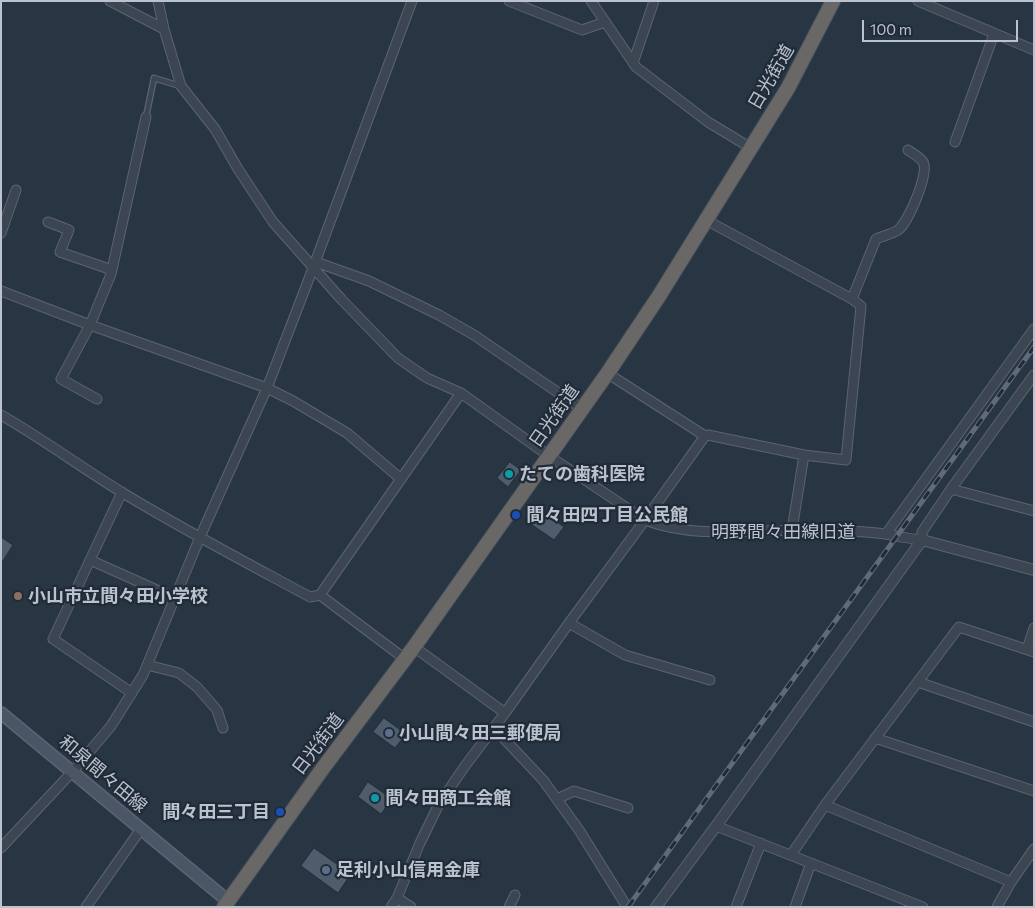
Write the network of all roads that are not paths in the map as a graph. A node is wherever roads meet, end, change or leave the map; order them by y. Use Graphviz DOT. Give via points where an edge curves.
graph roads {
  1 [pos="110,1"];
  2 [pos="158,1"];
  3 [pos="412,1"];
  4 [pos="509,1"];
  5 [pos="591,1"];
  6 [pos="654,1"];
  7 [pos="833,1"];
  8 [pos="918,1"];
  9 [pos="605,22"];
  10 [pos="164,29"];
  11 [pos="994,34"];
  12 [pos="1034,50"];
  13 [pos="633,62"];
  14 [pos="181,86"];
  15 [pos="146,117"];
  16 [pos="955,142"];
  17 [pos="751,148"];
  18 [pos="908,150"];
  19 [pos="16,190"];
  20 [pos="706,220"];
  21 [pos="48,222"];
  22 [pos="1,233"];
  23 [pos="315,265"];
  24 [pos="112,270"];
  25 [pos="1,291"];
  26 [pos="852,299"];
  27 [pos="90,325"];
  28 [pos="1034,329"];
  29 [pos="607,374"];
  30 [pos="1034,375"];
  31 [pos="267,388"];
  32 [pos="1029,389"];
  33 [pos="461,394"];
  34 [pos="97,399"];
  35 [pos="582,409"];
  36 [pos="1,415"];
  37 [pos="705,436"];
  38 [pos="804,455"];
  39 [pos="549,456"];
  40 [pos="401,478"];
  41 [pos="950,489"];
  42 [pos="122,492"];
  43 [pos="1034,511"];
  44 [pos="645,520"];
  45 [pos="792,530"];
  46 [pos="886,534"];
  47 [pos="200,537"];
  48 [pos="922,540"];
  49 [pos="90,560"];
  50 [pos="1034,570"];
  51 [pos="320,595"];
  52 [pos="175,598"];
  53 [pos="568,623"];
  54 [pos="1034,628"];
  55 [pos="1030,650"];
  56 [pos="410,653"];
  57 [pos="147,666"];
  58 [pos="710,680"];
  59 [pos="918,682"];
  60 [pos="132,692"];
  61 [pos="1,713"];
  62 [pos="505,713"];
  63 [pos="1034,722"];
  64 [pos="223,728"];
  65 [pos="494,728"];
  66 [pos="875,738"];
  67 [pos="73,771"];
  68 [pos="1034,791"];
  69 [pos="557,799"];
  70 [pos="825,805"];
  71 [pos="628,808"];
  72 [pos="716,826"];
  73 [pos="141,829"];
  74 [pos="761,843"];
  75 [pos="1,848"];
  76 [pos="1034,850"];
  77 [pos="791,855"];
  78 [pos="810,863"];
  79 [pos="1012,882"];
  80 [pos="515,895"];
  81 [pos="397,898"];
  82 [pos="228,905"];
  83 [pos="86,907"];
  84 [pos="391,907"];
  85 [pos="411,907"];
  86 [pos="509,907"];
  87 [pos="627,907"];
  88 [pos="656,907"];
  89 [pos="736,907"];
  90 [pos="795,907"];
  91 [pos="923,907"];
  92 [pos="997,907"];
  1 -- 10 [label="street"];
  2 -- 10 [label="street"];
  3 -- 23 [label="street"];
  4 -- 9 [label="street" via="582,30"];
  5 -- 9 [label="street"];
  6 -- 13 [label="street"];
  7 -- 17 [label="highway, 日光街道" via="788,88"];
  8 -- 11 [label="street"];
  9 -- 13 [label="street"];
  10 -- 14 [label="street"];
  11 -- 12 [label="street"];
  11 -- 16 [label="street"];
  13 -- 17 [label="street" via="708,122"];
  14 -- 15 [label="lane" via="154,78"];
  14 -- 23 [label="street, 明野間々田線旧道" via="215,129 238,170 274,222"];
  15 -- 24 [label="street"];
  17 -- 20 [label="highway, 日光街道"];
  18 -- 26 [label="street" via="923,161 925,168 921,188 905,223 898,230 876,239"];
  19 -- 22 [label="street"];
  20 -- 26 [label="street"];
  20 -- 29 [label="highway, 日光街道"];
  21 -- 24 [label="street" via="68,230 60,252"];
  23 -- 31 [label="street"];
  23 -- 33 [label="street, 明野間々田線旧道" via="398,358 427,378"];
  23 -- 35 [label="street" via="369,281 439,315"];
  24 -- 27 [label="street"];
  25 -- 27 [label="street"];
  26 -- 38 [label="street" via="861,306 846,460"];
  27 -- 31 [label="street"];
  27 -- 34 [label="street" via="61,379"];
  28 -- 46 [label="street"];
  29 -- 35 [label="highway, 日光街道"];
  29 -- 37 [label="street"];
  30 -- 32 [label="street"];
  31 -- 40 [label="street" via="347,433"];
  31 -- 47 [label="street"];
  32 -- 41 [label="street"];
  33 -- 39 [label="street, 明野間々田線旧道"];
  33 -- 40 [label="street"];
  35 -- 39 [label="highway, 日光街道"];
  36 -- 42 [label="street"];
  37 -- 38 [label="street"];
  37 -- 44 [label="street"];
  38 -- 45 [label="street"];
  39 -- 44 [label="street, 明野間々田線旧道"];
  39 -- 56 [label="highway, 日光街道"];
  40 -- 51 [label="street"];
  41 -- 43 [label="street"];
  41 -- 48 [label="street" via="922,532"];
  42 -- 47 [label="street"];
  42 -- 49 [label="street"];
  44 -- 45 [label="street, 明野間々田線旧道" via="669,528 697,531"];
  44 -- 53 [label="street"];
  45 -- 46 [label="street, 明野間々田線旧道"];
  46 -- 48 [label="street, 明野間々田線旧道"];
  47 -- 51 [label="street" via="310,597"];
  47 -- 52 [label="street"];
  48 -- 50 [label="street, 明野間々田線旧道"];
  48 -- 72 [label="street"];
  49 -- 52 [label="street"];
  49 -- 60 [label="street" via="53,639"];
  51 -- 56 [label="street"];
  52 -- 57 [label="street"];
  53 -- 58 [label="street" via="625,655"];
  53 -- 62 [label="street"];
  54 -- 55 [label="street"];
  55 -- 59 [label="street" via="959,627"];
  56 -- 62 [label="street"];
  56 -- 82 [label="highway, 日光街道" via="323,768"];
  57 -- 60 [label="street"];
  57 -- 64 [label="street" via="179,673 217,710"];
  59 -- 63 [label="street"];
  59 -- 66 [label="street"];
  60 -- 67 [label="street" via="111,726"];
  61 -- 67 [label="main road, 和泉間々田線"];
  62 -- 65 [label="street"];
  65 -- 69 [label="street"];
  65 -- 81 [label="street" via="439,804"];
  66 -- 68 [label="street"];
  66 -- 70 [label="street"];
  67 -- 73 [label="main road, 和泉間々田線"];
  67 -- 75 [label="street"];
  69 -- 71 [label="street" via="574,791"];
  69 -- 87 [label="street"];
  70 -- 77 [label="street"];
  70 -- 79 [label="street"];
  72 -- 74 [label="street"];
  72 -- 88 [label="street"];
  73 -- 82 [label="main road, 和泉間々田線"];
  73 -- 83 [label="street"];
  74 -- 77 [label="street"];
  74 -- 89 [label="street"];
  76 -- 79 [label="street"];
  77 -- 78 [label="street"];
  78 -- 90 [label="street"];
  78 -- 91 [label="street"];
  79 -- 92 [label="street"];
  80 -- 86 [label="street"];
  81 -- 84 [label="street"];
  81 -- 85 [label="street"];
}
